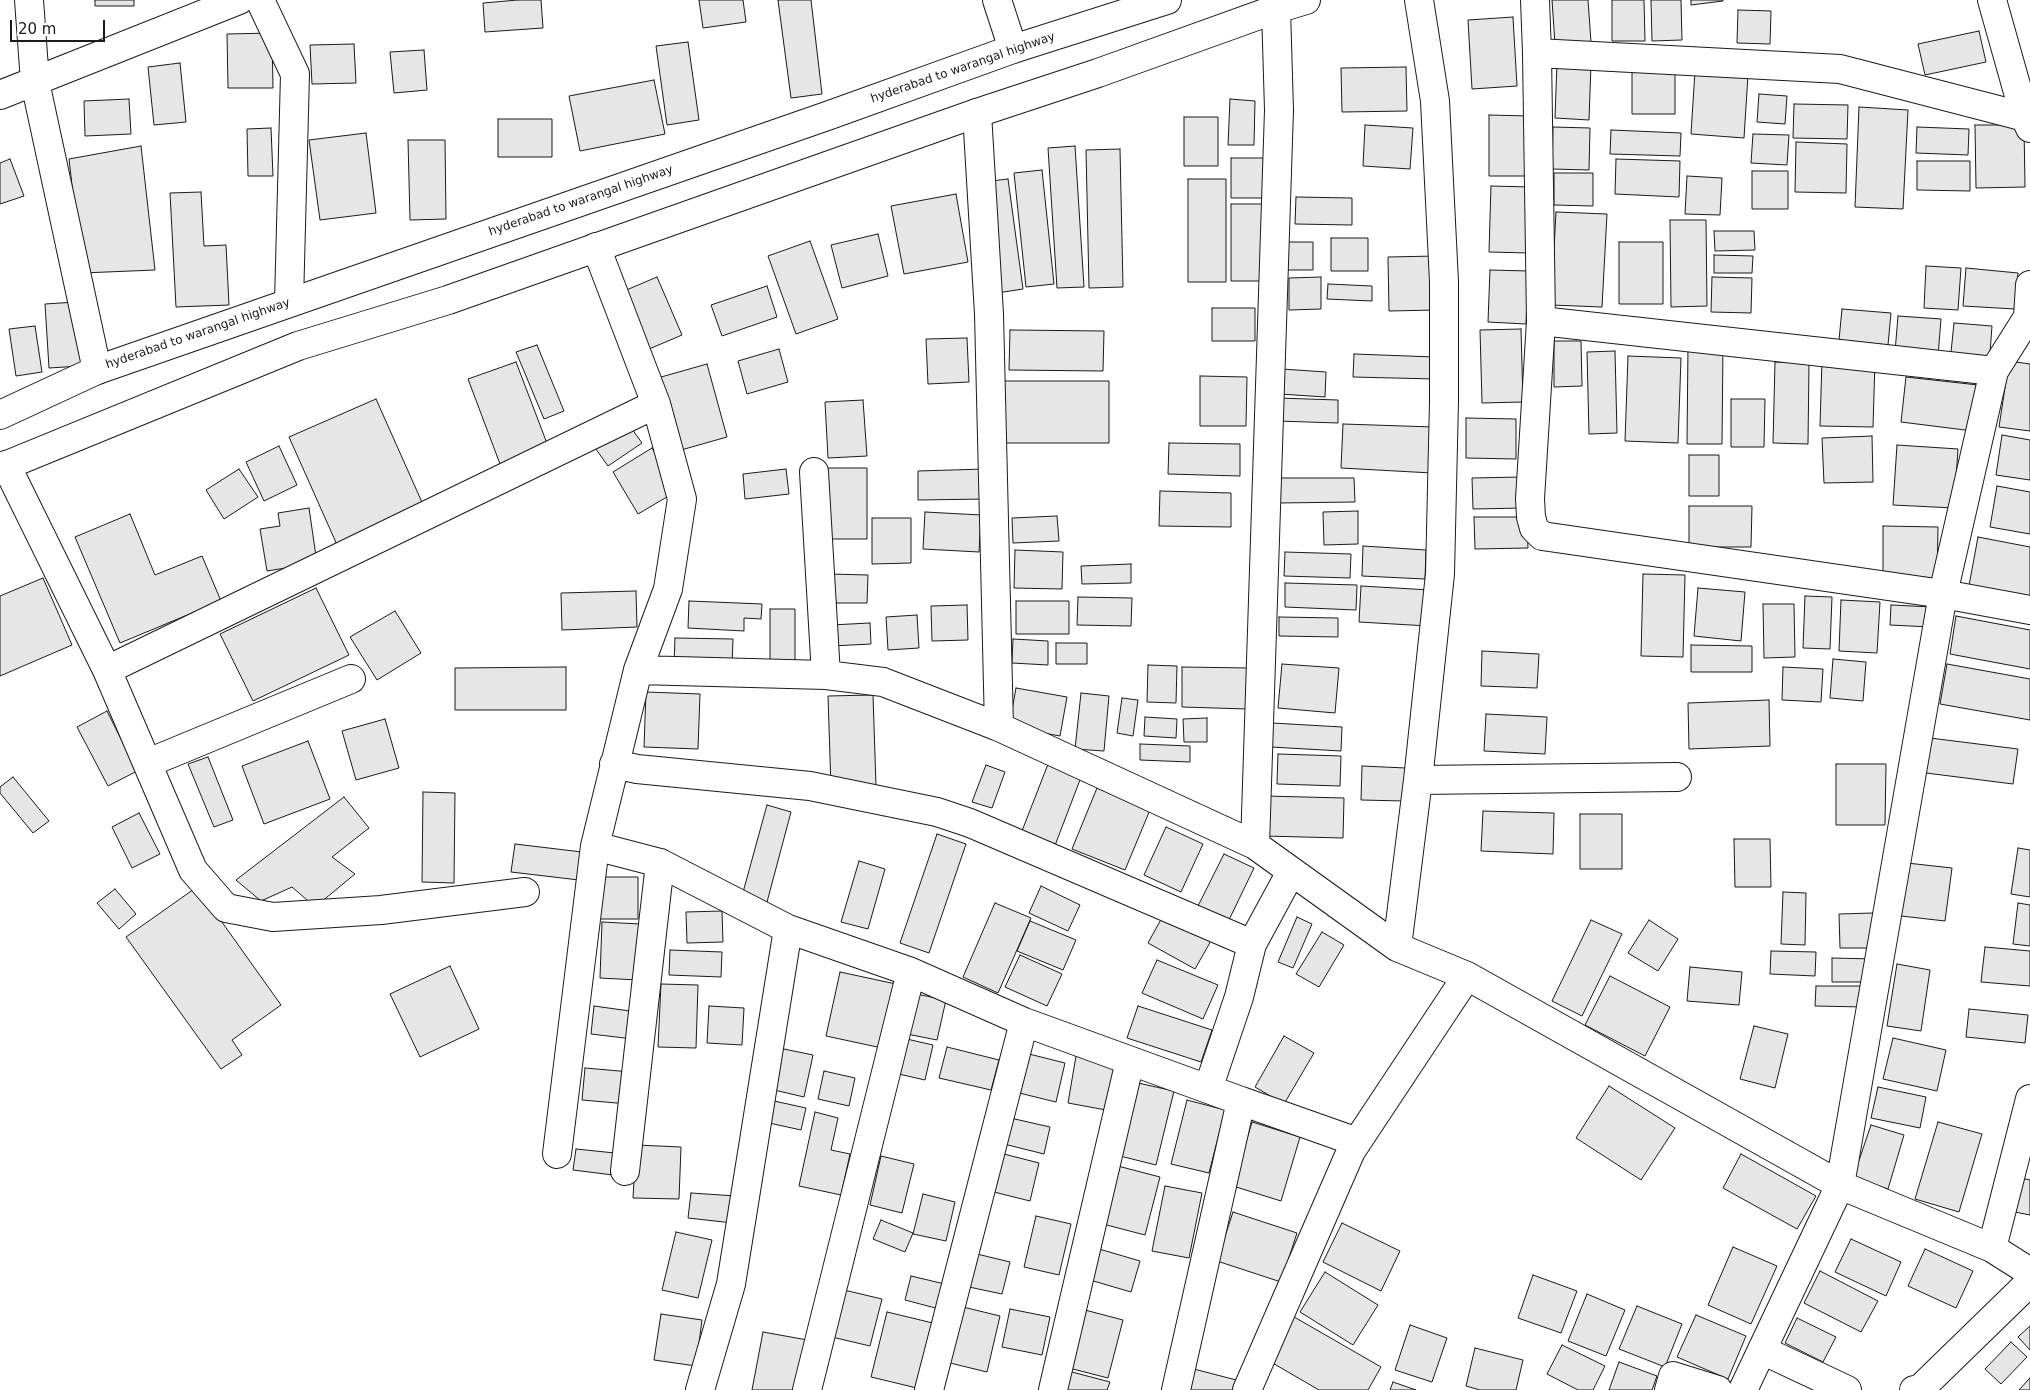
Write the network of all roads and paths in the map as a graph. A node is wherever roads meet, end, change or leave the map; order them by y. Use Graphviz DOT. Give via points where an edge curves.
graph roads {
  1 [pos="30,0"];
  2 [pos="239,0"];
  3 [pos="260,0"];
  4 [pos="996,0"];
  5 [pos="1167,0"];
  6 [pos="1306,0"];
  7 [pos="1420,0"];
  8 [pos="1535,0"];
  9 [pos="1992,0"];
  10 [pos="1276,9"];
  11 [pos="1013,49"];
  12 [pos="1536,53"];
  13 [pos="35,82"];
  14 [pos="0,95"];
  15 [pos="977,113"];
  16 [pos="2027,122"];
  17 [pos="596,248"];
  18 [pos="2030,285"];
  19 [pos="289,302"];
  20 [pos="1541,321"];
  21 [pos="97,370"];
  22 [pos="1994,371"];
  23 [pos="656,404"];
  24 [pos="0,415"];
  25 [pos="3,466"];
  26 [pos="814,472"];
  27 [pos="1943,594"];
  28 [pos="2030,610"];
  29 [pos="107,670"];
  30 [pos="638,670"];
  31 [pos="826,675"];
  32 [pos="351,679"];
  33 [pos="999,727"];
  34 [pos="148,763"];
  35 [pos="614,764"];
  36 [pos="1677,777"];
  37 [pos="1418,780"];
  38 [pos="1255,845"];
  39 [pos="595,846"];
  40 [pos="660,863"];
  41 [pos="1291,872"];
  42 [pos="525,892"];
  43 [pos="788,929"];
  44 [pos="1252,944"];
  45 [pos="1397,947"];
  46 [pos="911,972"];
  47 [pos="1467,976"];
  48 [pos="1024,1022"];
  49 [pos="1130,1062"];
  50 [pos="1208,1089"];
  51 [pos="2030,1099"];
  52 [pos="1241,1101"];
  53 [pos="1357,1142"];
  54 [pos="557,1154"];
  55 [pos="625,1171"];
  56 [pos="1840,1185"];
  57 [pos="1992,1248"];
  58 [pos="2030,1272"];
  59 [pos="2030,1282"];
  60 [pos="1762,1350"];
  61 [pos="700,1390"];
  62 [pos="807,1390"];
  63 [pos="929,1390"];
  64 [pos="1053,1390"];
  65 [pos="1176,1390"];
  66 [pos="1247,1390"];
  67 [pos="1669,1390"];
  68 [pos="1718,1390"];
  69 [pos="1743,1390"];
  70 [pos="1847,1390"];
  71 [pos="1914,1390"];
  1 -- 13 [label="street"];
  2 -- 13 [label="street"];
  3 -- 19 [label="street" via="296,74"];
  4 -- 11 [label="street"];
  5 -- 11 [label="street, hyderabad to warangal highway"];
  6 -- 10 [label="street"];
  7 -- 37 [label="street" via="1435,100 1444,282 1444,401 1440,574"];
  8 -- 12 [label="street"];
  9 -- 16 [label="street"];
  10 -- 15 [label="street"];
  10 -- 38 [label="street" via="1279,110"];
  11 -- 19 [label="street, hyderabad to warangal highway"];
  12 -- 16 [label="street" via="1840,69"];
  12 -- 20 [label="street"];
  13 -- 14 [label="street"];
  13 -- 21 [label="street"];
  15 -- 17 [label="street"];
  15 -- 33 [label="street" via="988,314"];
  17 -- 23 [label="street"];
  17 -- 25 [label="street" via="448,300 298,346"];
  18 -- 22 [label="street" via="2028,317"];
  19 -- 21 [label="street, hyderabad to warangal highway"];
  20 -- 22 [label="street"];
  20 -- 27 [label="street" via="1530,499 1534,528 1542,536"];
  21 -- 24 [label="street, hyderabad to warangal highway"];
  22 -- 27 [label="street"];
  23 -- 29 [label="street"];
  23 -- 30 [label="street" via="682,499 668,589"];
  25 -- 29 [label="street"];
  26 -- 31 [label="street"];
  27 -- 28 [label="street"];
  27 -- 56 [label="street"];
  29 -- 34 [label="street"];
  30 -- 31 [label="street"];
  30 -- 35 [label="street"];
  31 -- 33 [label="street" via="883,682"];
  32 -- 34 [label="street"];
  33 -- 38 [label="street"];
  34 -- 42 [label="street" via="194,870 226,908 273,917 381,910"];
  35 -- 39 [label="street"];
  35 -- 44 [label="street" via="810,786 937,812 970,823"];
  36 -- 37 [label="street"];
  37 -- 45 [label="street"];
  38 -- 41 [label="street"];
  39 -- 40 [label="street"];
  39 -- 54 [label="street"];
  40 -- 43 [label="street"];
  40 -- 55 [label="street"];
  41 -- 44 [label="street"];
  41 -- 45 [label="street"];
  43 -- 46 [label="street"];
  43 -- 61 [label="street" via="731,1284"];
  44 -- 50 [label="street" via="1239,997"];
  45 -- 47 [label="street"];
  46 -- 48 [label="street"];
  46 -- 62 [label="street"];
  47 -- 53 [label="street"];
  47 -- 56 [label="street"];
  48 -- 49 [label="street"];
  48 -- 63 [label="street"];
  49 -- 50 [label="street"];
  49 -- 64 [label="street"];
  50 -- 52 [label="street"];
  51 -- 57 [label="street"];
  52 -- 53 [label="street"];
  52 -- 65 [label="street"];
  53 -- 66 [label="street"];
  56 -- 57 [label="street"];
  56 -- 60 [label="street"];
  57 -- 58 [label="street"];
  59 -- 71 [label="street" via="1920,1389"];
  60 -- 69 [label="street"];
  60 -- 70 [label="street"];
  67 -- 68 [label="street" via="1673,1376"];
}
